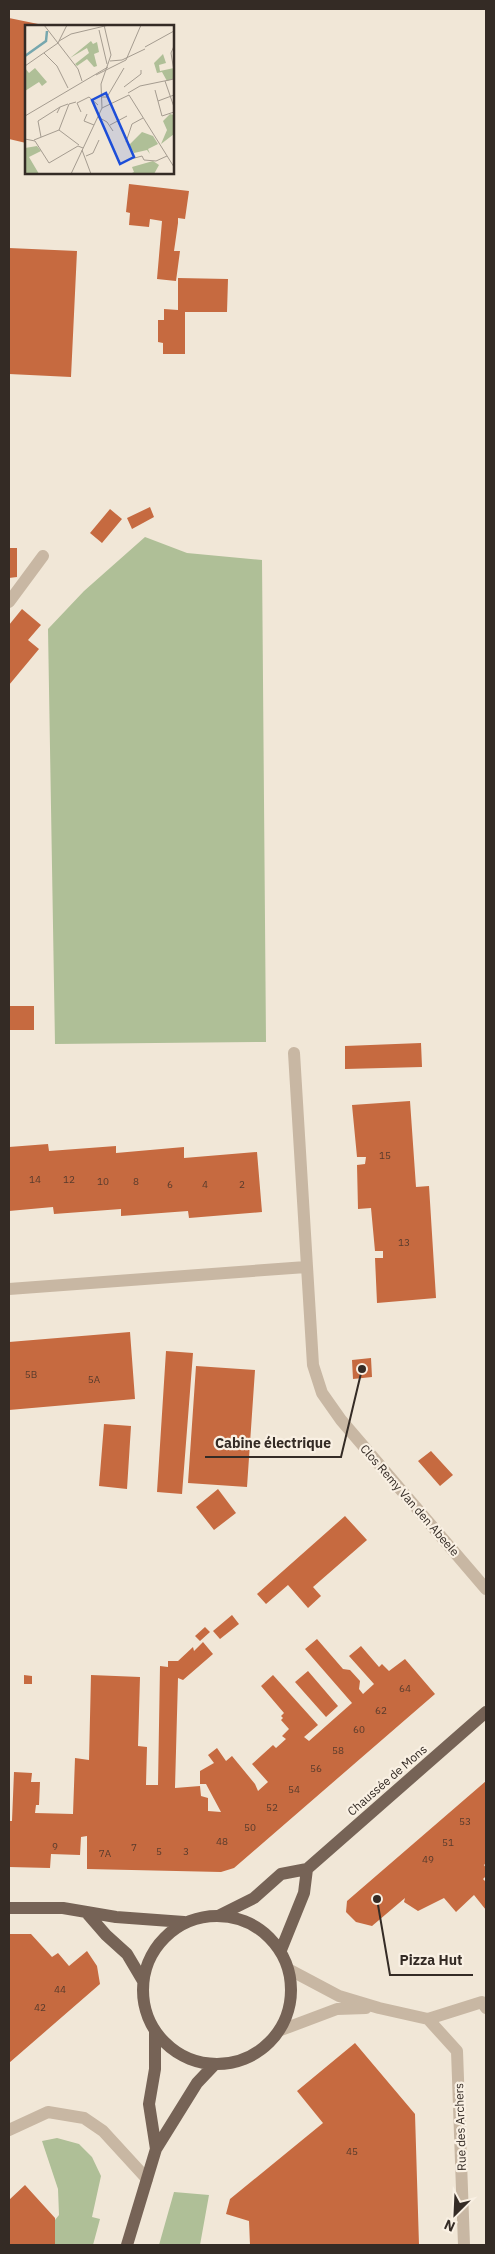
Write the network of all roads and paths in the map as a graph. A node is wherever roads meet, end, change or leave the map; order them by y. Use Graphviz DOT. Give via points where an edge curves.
graph roads {
  1 [pos="43,556"];
  2 [pos="9,602"];
  3 [pos="294,1053"];
  4 [pos="306,1266"];
  5 [pos="9,1289"];
  6 [pos="486,1589"];
  7 [pos="486,1712"];
  8 [pos="307,1869"];
  9 [pos="9,1908"];
  10 [pos="86,1912"];
  11 [pos="220,1915"];
  12 [pos="184,1922"];
  13 [pos="281,1950"];
  14 [pos="290,1970"];
  15 [pos="143,1980"];
  16 [pos="379,2008"];
  17 [pos="486,2008"];
  18 [pos="428,2019"];
  19 [pos="155,2030"];
  20 [pos="281,2030"];
  21 [pos="215,2064"];
  22 [pos="11,2129"];
  23 [pos="156,2149"];
  24 [pos="147,2179"];
  25 [pos="127,2245"];
  26 [pos="464,2245"];
  1 -- 2 [label="street"];
  3 -- 4 [label="street, Clos Remy Van den Abeele"];
  4 -- 5 [label="street"];
  4 -- 6 [label="street, Clos Remy Van den Abeele" via="313,1365 322,1393 341,1420"];
  7 -- 8 [label="main road, Chaussée de Mons"];
  8 -- 11 [label="main road" via="281,1874 254,1898"];
  8 -- 13 [label="main road" via="304,1893"];
  9 -- 10 [label="main road" via="64,1908"];
  10 -- 12 [label="main road"];
  10 -- 15 [label="main road" via="127,1954"];
  11 -- 12 [label="main road"];
  11 -- 13 [label="main road" via="244,1920 265,1932"];
  12 -- 15 [label="main road" via="156,1947 147,1963"];
  13 -- 14 [label="main road"];
  14 -- 16 [label="street" via="339,1996"];
  14 -- 20 [label="main road" via="292,1997"];
  15 -- 19 [label="main road" via="147,2015"];
  16 -- 18 [label="street"];
  16 -- 20 [label="street" via="337,2009"];
  17 -- 18 [label="street" via="482,2002"];
  18 -- 26 [label="street, Rue des Archers" via="457,2051"];
  19 -- 21 [label="main road" via="166,2044 181,2054 197,2062"];
  19 -- 23 [label="main road" via="156,2069 149,2104"];
  20 -- 21 [label="main road" via="256,2054 236,2062"];
  21 -- 23 [label="main road" via="197,2083"];
  22 -- 24 [label="street" via="48,2112 84,2118 103,2131"];
  23 -- 24 [label="main road"];
  24 -- 25 [label="main road"];
}
